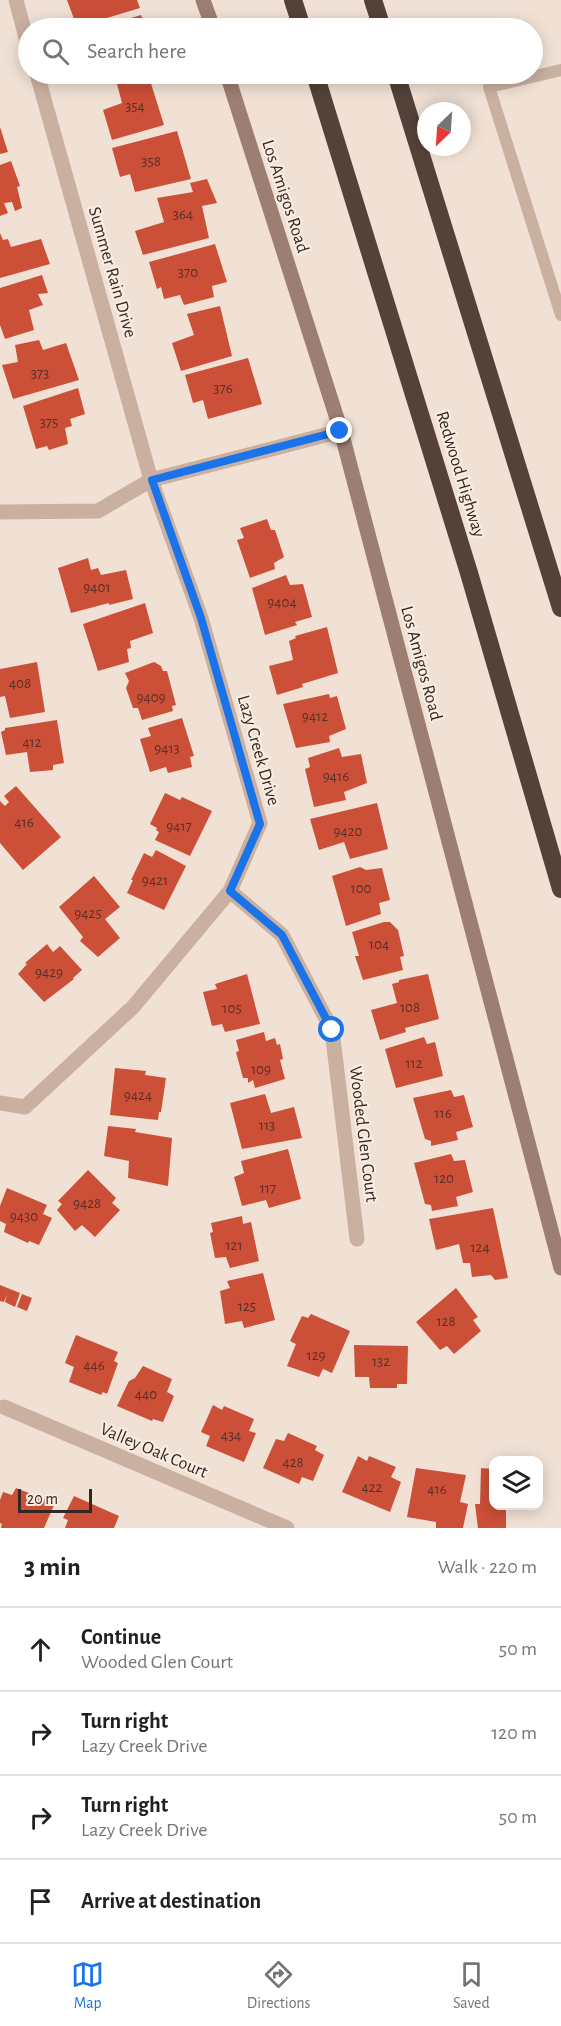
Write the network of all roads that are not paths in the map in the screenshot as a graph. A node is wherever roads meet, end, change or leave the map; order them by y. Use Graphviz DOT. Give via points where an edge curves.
graph roads {
  1 [pos="16,0"];
  2 [pos="203,0"];
  3 [pos="293,0"];
  4 [pos="373,0"];
  5 [pos="21,18"];
  6 [pos="209,18"];
  7 [pos="299,18"];
  8 [pos="379,18"];
  9 [pos="561,70"];
  10 [pos="543,74"];
  11 [pos="40,84"];
  12 [pos="230,84"];
  13 [pos="318,84"];
  14 [pos="399,84"];
  15 [pos="502,84"];
  16 [pos="561,315"];
  17 [pos="340,431"];
  18 [pos="152,480"];
  19 [pos="0,512"];
  20 [pos="561,608"];
  21 [pos="561,889"];
  22 [pos="230,891"];
  23 [pos="0,1103"];
  24 [pos="357,1239"];
  25 [pos="561,1268"];
  26 [pos="4,1407"];
  27 [pos="287,1528"];
  1 -- 5 [label="street"];
  2 -- 6 [label="street"];
  3 -- 7 [label="highway"];
  4 -- 8 [label="highway"];
  9 -- 10 [label="lane"];
  11 -- 18 [label="street, Summer Rain Drive"];
  12 -- 17 [label="street, Los Amigos Road"];
  13 -- 21 [label="highway, Redwood Highway" via="469,573"];
  14 -- 20 [label="highway"];
  15 -- 16 [label="lane" via="489,87"];
  17 -- 18 [label="street"];
  17 -- 25 [label="street, Los Amigos Road"];
  18 -- 19 [label="street" via="98,511"];
  18 -- 22 [label="street, Lazy Creek Drive" via="201,618 260,824"];
  22 -- 23 [label="street, Lazy Creek Drive" via="133,1008 25,1107"];
  22 -- 24 [label="street, Wooded Glen Court" via="282,935 332,1030"];
  26 -- 27 [label="street, Valley Oak Court"];
}
